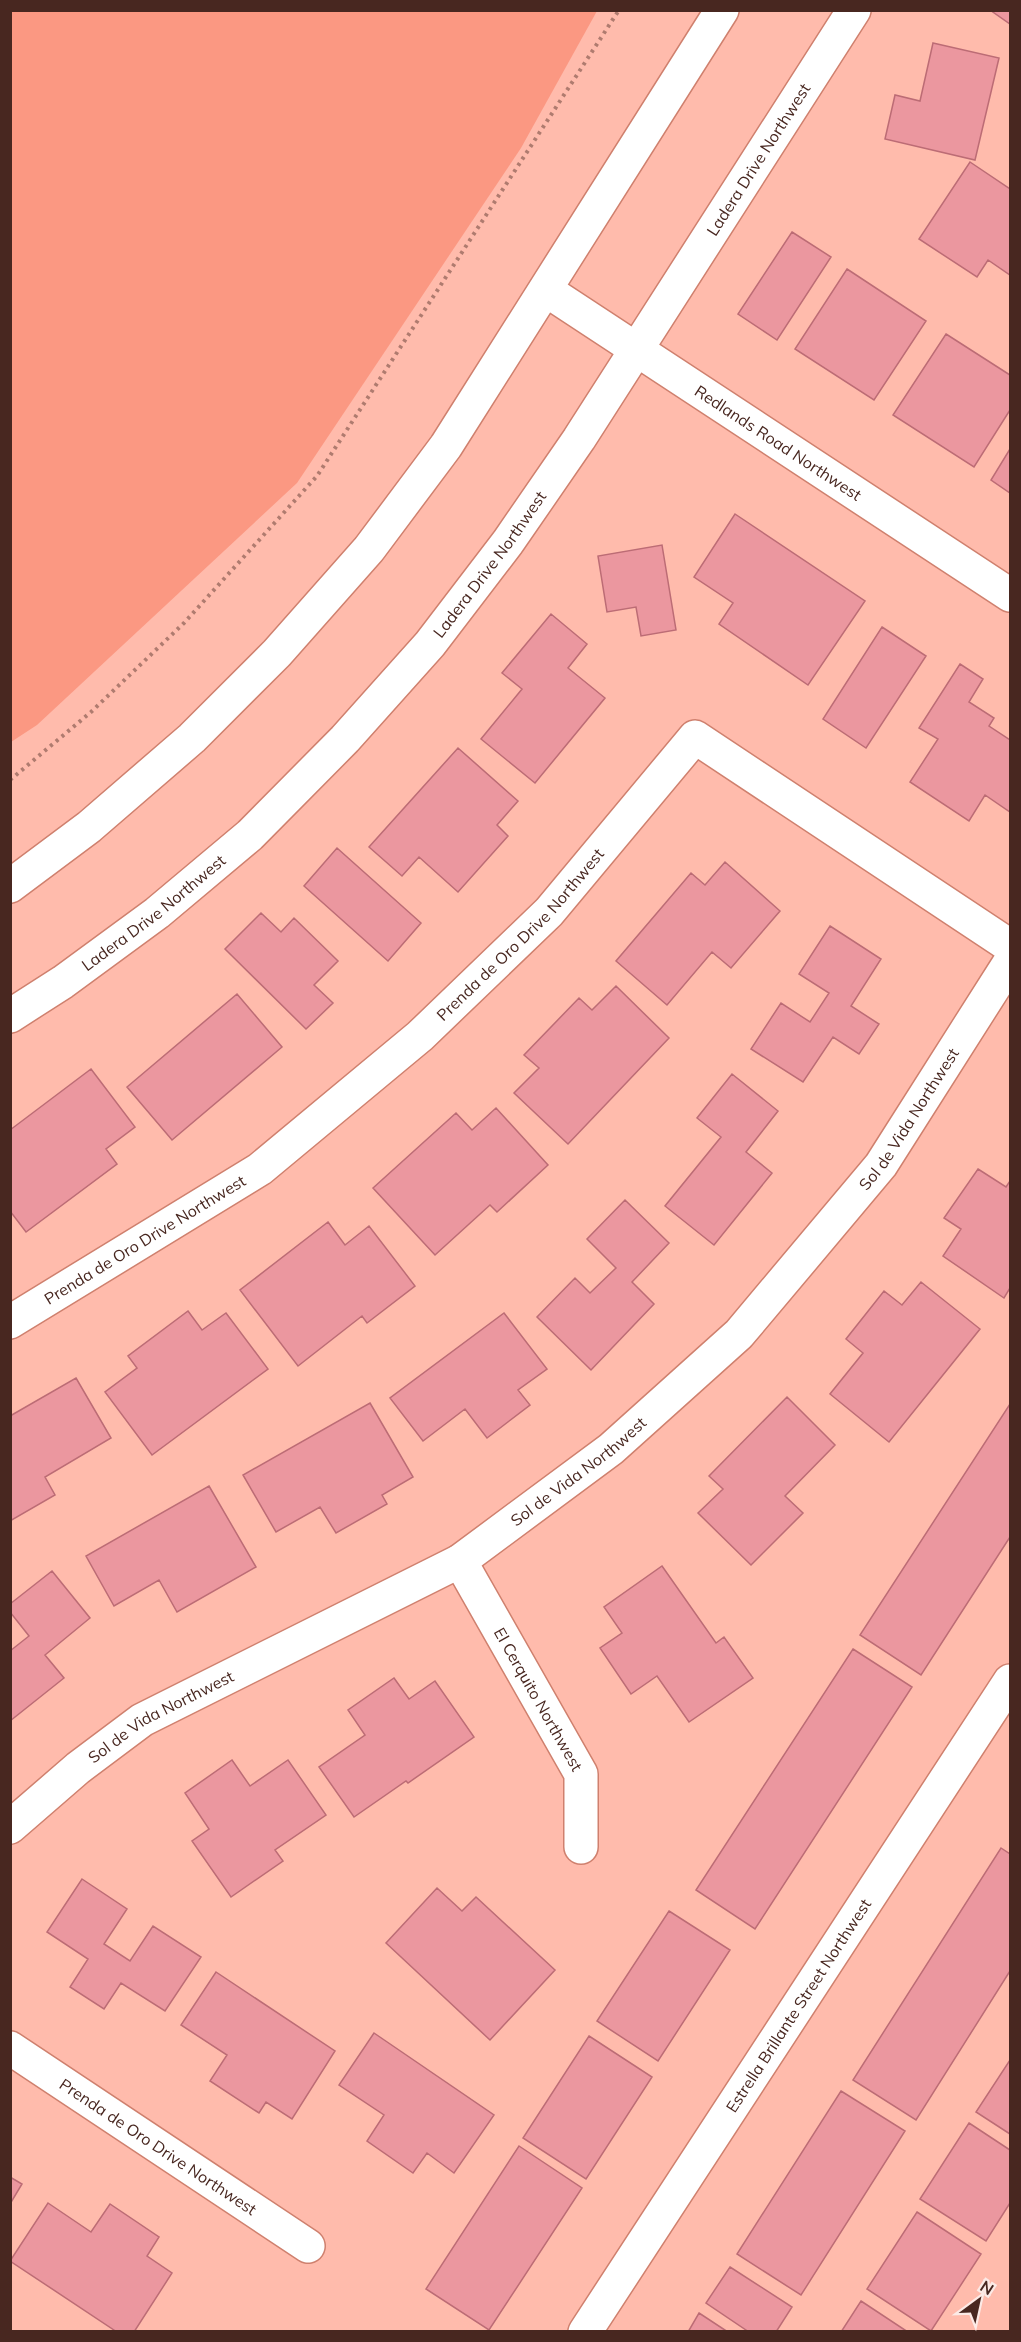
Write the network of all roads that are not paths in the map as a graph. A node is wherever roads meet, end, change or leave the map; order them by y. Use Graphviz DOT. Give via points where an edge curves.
graph roads {
  1 [pos="722,10"];
  2 [pos="854,10"];
  3 [pos="546,290"];
  4 [pos="638,350"];
  5 [pos="1011,596"];
  6 [pos="10,886"];
  7 [pos="1011,946"];
  8 [pos="1011,962"];
  9 [pos="10,1016"];
  10 [pos="10,1322"];
  11 [pos="460,1561"];
  12 [pos="1011,1681"];
  13 [pos="10,1827"];
  14 [pos="580,1847"];
  15 [pos="10,2048"];
  16 [pos="308,2246"];
  17 [pos="585,2331"];
  1 -- 3 [label="street"];
  2 -- 4 [label="street, Ladera Drive Northwest"];
  3 -- 4 [label="street, Redlands Road Northwest"];
  3 -- 6 [label="street" via="446,446 369,549 277,653 183,745 89,827"];
  4 -- 5 [label="street, Redlands Road Northwest"];
  4 -- 9 [label="street, Ladera Drive Northwest" via="508,542 430,644 345,739 250,835 157,913"];
  7 -- 10 [label="street, Prenda de Oro Drive Northwest" via="695,737 549,912 420,1036 260,1168"];
  8 -- 11 [label="street, Sol de Vida Northwest" via="881,1165 739,1334 611,1449"];
  11 -- 13 [label="street, Sol de Vida Northwest" via="142,1720 78,1768"];
  11 -- 14 [label="street, El Cerquito Northwest" via="581,1774"];
  12 -- 17 [label="street, Estrella Brillante Street Northwest"];
  15 -- 16 [label="street, Prenda de Oro Drive Northwest"];
}
